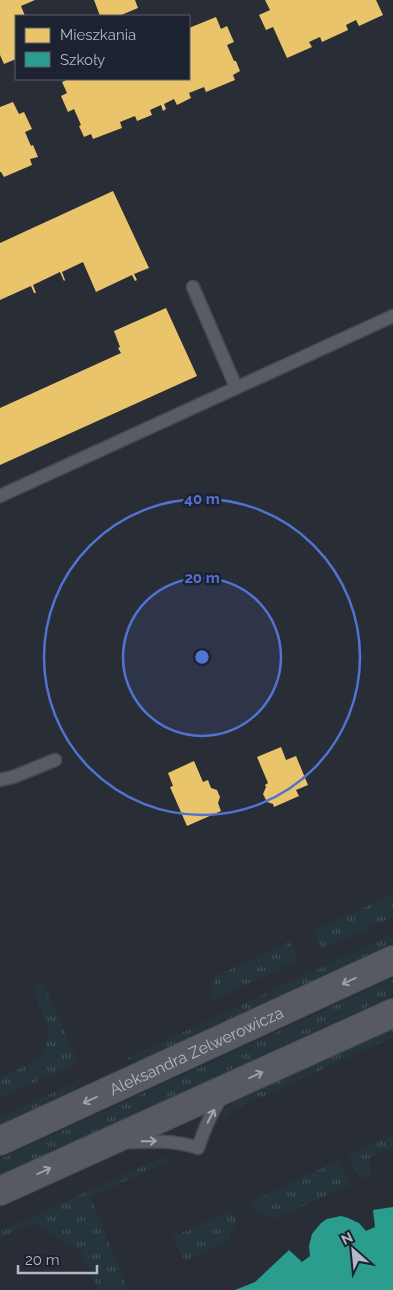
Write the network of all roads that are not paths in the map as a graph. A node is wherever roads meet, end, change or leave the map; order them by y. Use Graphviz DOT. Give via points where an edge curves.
graph roads {
  1 [pos="193,287"];
  2 [pos="393,316"];
  3 [pos="236,387"];
  4 [pos="0,496"];
  5 [pos="55,760"];
  6 [pos="0,780"];
  7 [pos="393,960"];
  8 [pos="393,1013"];
  9 [pos="230,1086"];
  10 [pos="0,1141"];
  11 [pos="101,1145"];
  12 [pos="0,1191"];
  1 -- 3 [label="lane"];
  2 -- 3 [label="lane"];
  3 -- 4 [label="lane"];
  5 -- 6 [label="lane"];
  7 -- 10 [label="street, Aleksandra Zelwerowicza, one-way"];
  9 -- 8 [label="street, one-way"];
  9 -- 11 [label="street"];
  11 -- 9 [label="lane, one-way" via="152,1141 177,1142 198,1148 213,1111"];
  12 -- 11 [label="street, one-way"];
}
